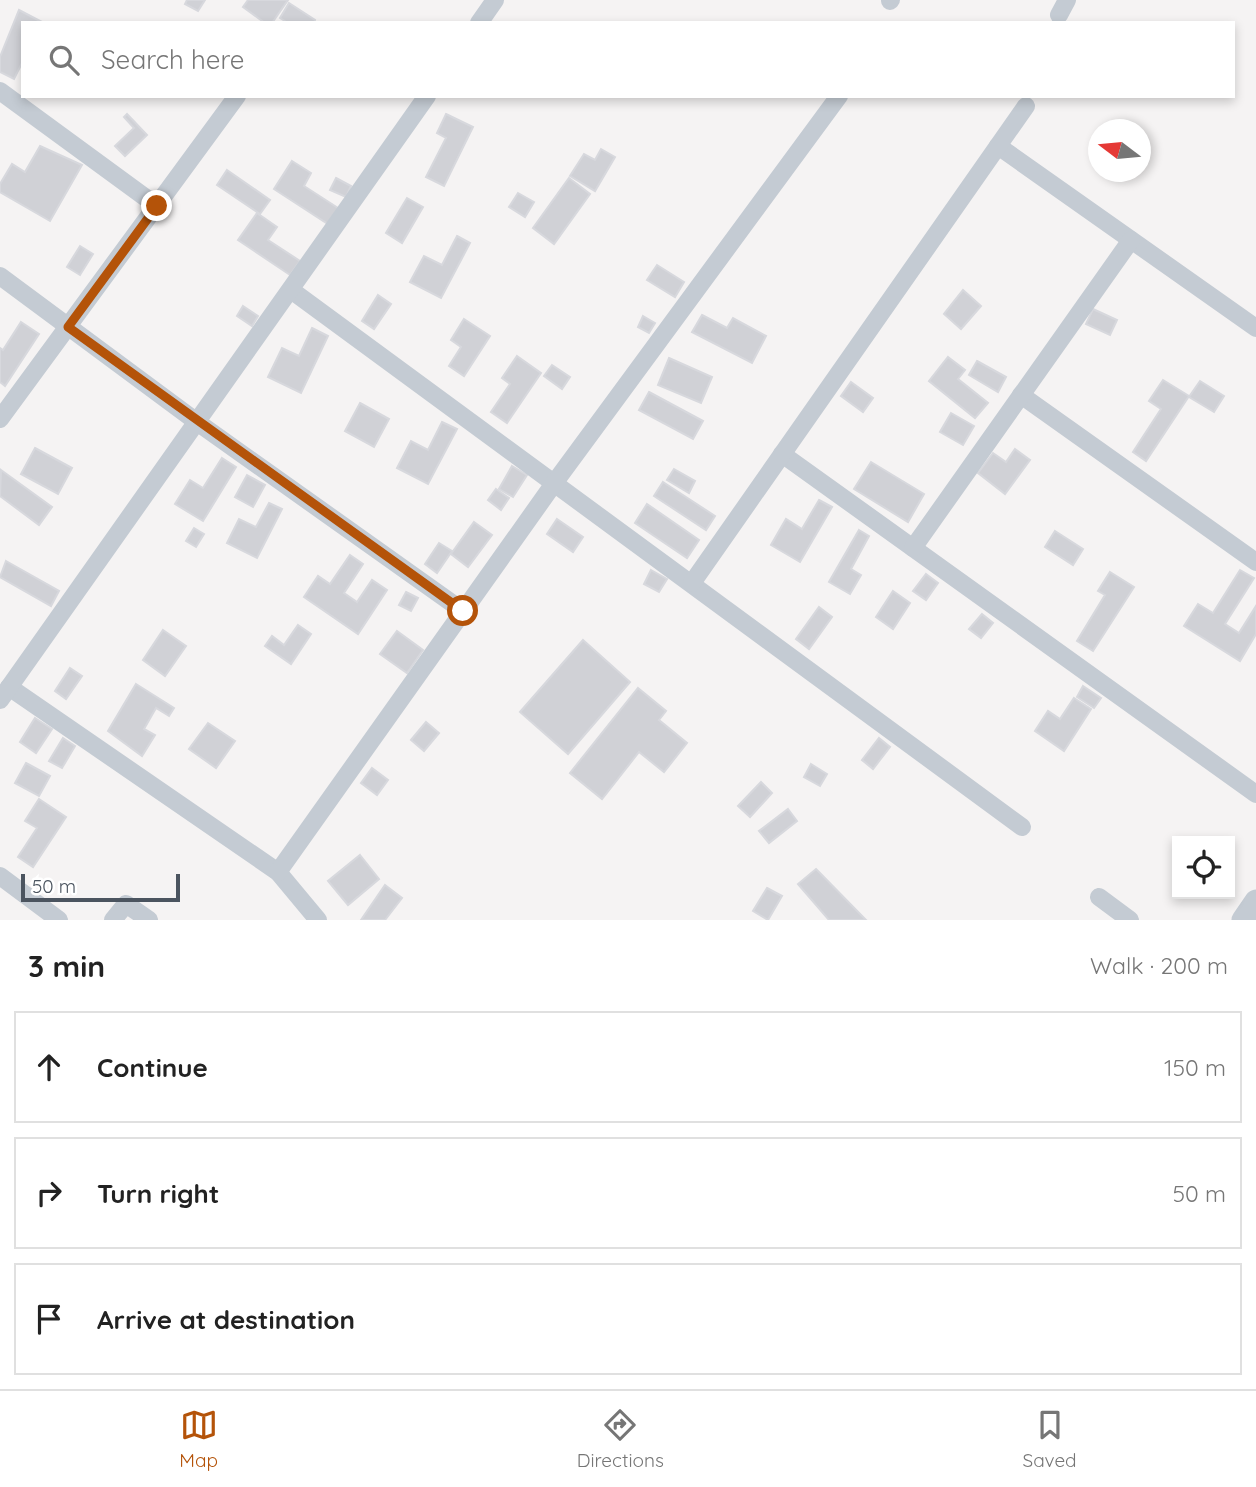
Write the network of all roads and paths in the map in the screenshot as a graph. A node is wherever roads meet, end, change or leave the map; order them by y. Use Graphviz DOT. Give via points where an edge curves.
graph roads {
  1 [pos="495,0"];
  2 [pos="480,21"];
  3 [pos="0,91"];
  4 [pos="236,98"];
  5 [pos="426,98"];
  6 [pos="838,98"];
  7 [pos="1026,106"];
  8 [pos="998,146"];
  9 [pos="157,206"];
  10 [pos="1131,240"];
  11 [pos="0,276"];
  12 [pos="291,290"];
  13 [pos="68,327"];
  14 [pos="1256,328"];
  15 [pos="1021,395"];
  16 [pos="0,419"];
  17 [pos="197,422"];
  18 [pos="782,454"];
  19 [pos="555,482"];
  20 [pos="913,548"];
  21 [pos="1256,562"];
  22 [pos="692,583"];
  23 [pos="463,611"];
  24 [pos="5,694"];
  25 [pos="1256,794"];
  26 [pos="1022,827"];
  27 [pos="278,873"];
  28 [pos="0,876"];
  29 [pos="1099,897"];
  30 [pos="1256,901"];
  31 [pos="59,920"];
  32 [pos="113,920"];
  33 [pos="149,920"];
  34 [pos="318,920"];
  35 [pos="1130,920"];
  36 [pos="1244,920"];
  1 -- 2 [label="street"];
  3 -- 9 [label="street"];
  4 -- 9 [label="street"];
  5 -- 12 [label="street"];
  6 -- 19 [label="street"];
  7 -- 8 [label="street"];
  8 -- 10 [label="street"];
  8 -- 18 [label="street"];
  9 -- 13 [label="street"];
  10 -- 14 [label="street"];
  10 -- 15 [label="street"];
  11 -- 13 [label="street"];
  12 -- 17 [label="street"];
  12 -- 19 [label="street"];
  13 -- 16 [label="street"];
  13 -- 17 [label="street"];
  15 -- 20 [label="street"];
  15 -- 21 [label="street"];
  17 -- 23 [label="street"];
  17 -- 24 [label="street"];
  18 -- 20 [label="street"];
  18 -- 22 [label="street"];
  19 -- 22 [label="street"];
  19 -- 23 [label="street"];
  20 -- 25 [label="street"];
  22 -- 26 [label="street"];
  23 -- 27 [label="street"];
  24 -- 27 [label="street"];
  27 -- 34 [label="street"];
  28 -- 31 [label="street"];
  29 -- 35 [label="street"];
  30 -- 36 [label="street"];
  32 -- 33 [label="street" via="126,904"];
}
